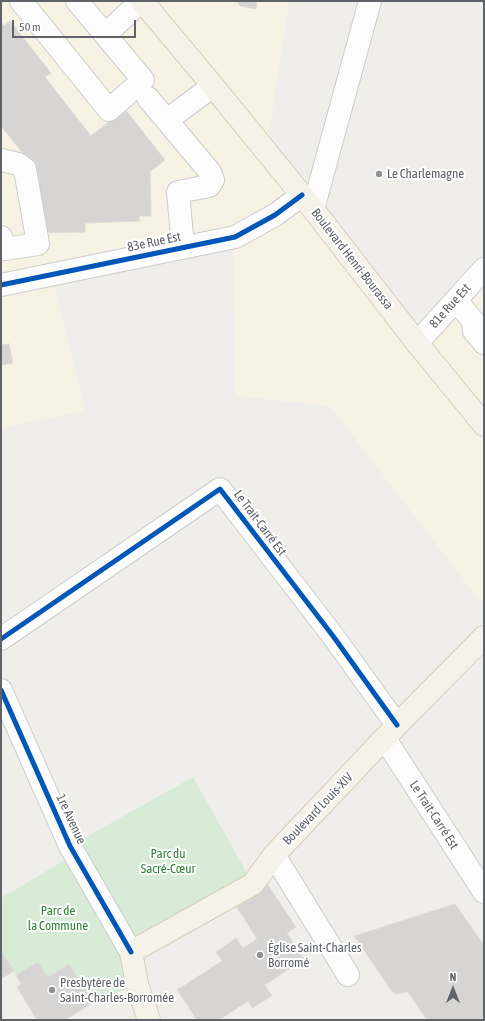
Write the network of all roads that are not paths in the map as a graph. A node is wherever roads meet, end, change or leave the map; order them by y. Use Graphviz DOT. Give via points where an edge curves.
graph roads {
  1 [pos="21,1"];
  2 [pos="77,1"];
  3 [pos="142,1"];
  4 [pos="370,1"];
  5 [pos="105,35"];
  6 [pos="213,86"];
  7 [pos="148,98"];
  8 [pos="167,120"];
  9 [pos="1,160"];
  10 [pos="308,202"];
  11 [pos="3,243"];
  12 [pos="183,247"];
  13 [pos="484,269"];
  14 [pos="7,284"];
  15 [pos="456,300"];
  16 [pos="417,343"];
  17 [pos="484,343"];
  18 [pos="484,425"];
  19 [pos="484,638"];
  20 [pos="1,639"];
  21 [pos="1,690"];
  22 [pos="391,732"];
  23 [pos="274,855"];
  24 [pos="484,892"];
  25 [pos="131,952"];
  26 [pos="348,975"];
  27 [pos="149,1020"];
  1 -- 5 [label="street" via="109,110 143,80"];
  2 -- 5 [label="street"];
  3 -- 5 [label="street"];
  3 -- 6 [label="main road, Boulevard Henri-Bourassa"];
  4 -- 10 [label="street"];
  6 -- 8 [label="street"];
  6 -- 10 [label="main road, Boulevard Henri-Bourassa"];
  7 -- 8 [label="street"];
  8 -- 12 [label="street" via="210,172 212,180 208,186 178,192"];
  9 -- 11 [label="street" via="18,164 25,169 38,244"];
  10 -- 12 [label="street, 83e Rue Est" via="275,214 235,237"];
  10 -- 16 [label="main road, Boulevard Henri-Bourassa"];
  11 -- 14 [label="street"];
  12 -- 14 [label="street, 83e Rue Est"];
  13 -- 15 [label="street, 81e Rue Est"];
  15 -- 16 [label="street, 81e Rue Est"];
  15 -- 17 [label="street" via="473,321 474,331"];
  16 -- 18 [label="main road, Boulevard Henri-Bourassa"];
  19 -- 22 [label="main road, Boulevard Louis-XIV"];
  20 -- 22 [label="street, Le Trait-Carré Est" via="220,489 332,636"];
  21 -- 25 [label="street, 1re Avenue" via="70,846"];
  22 -- 23 [label="main road, Boulevard Louis-XIV"];
  22 -- 24 [label="street, Le Trait-Carré Est"];
  23 -- 25 [label="main road, Boulevard Louis-XIV" via="253,884"];
  23 -- 26 [label="street"];
  25 -- 27 [label="main road" via="137,984"];
}
